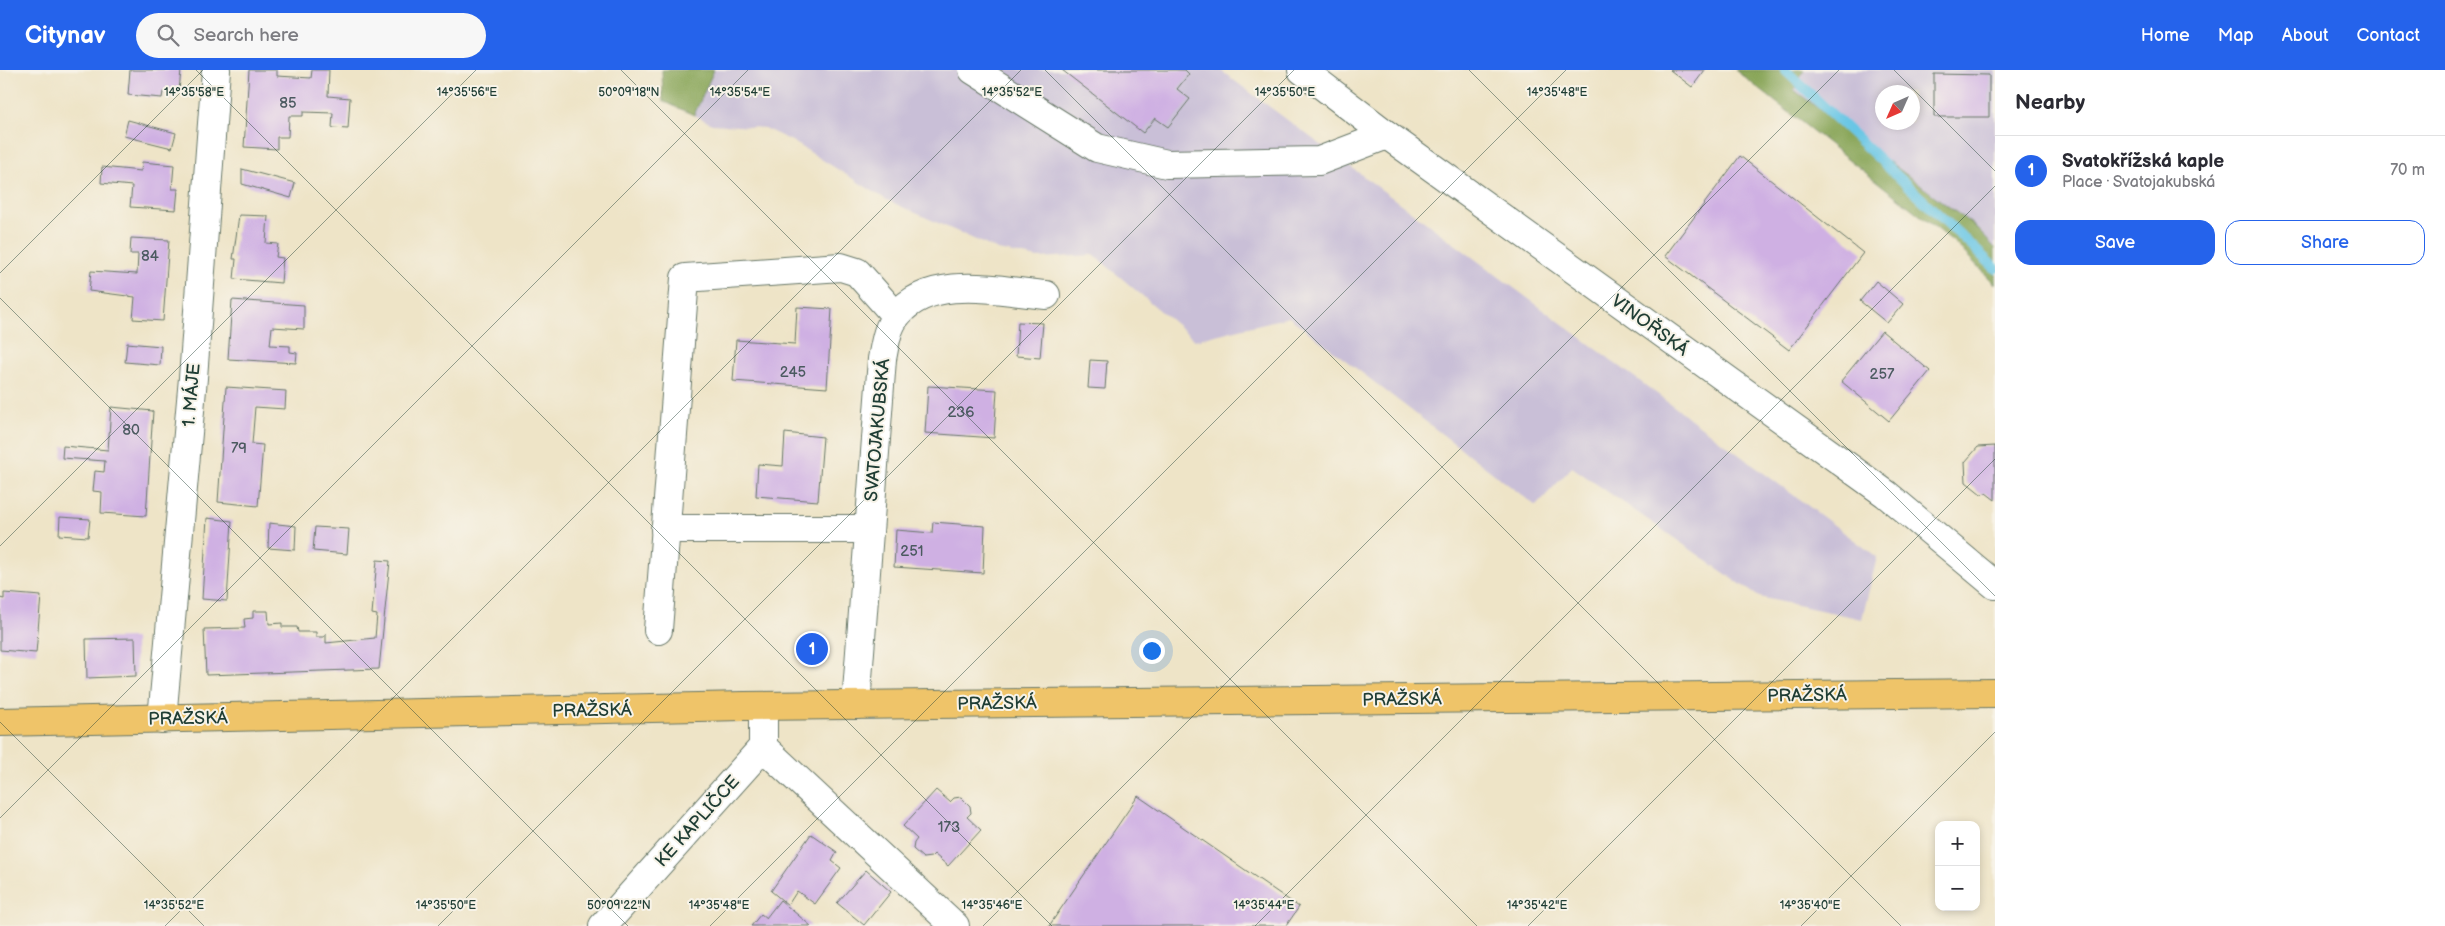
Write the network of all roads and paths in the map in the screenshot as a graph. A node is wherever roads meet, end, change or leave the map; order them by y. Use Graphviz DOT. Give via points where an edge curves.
graph roads {
  1 [pos="216,70"];
  2 [pos="973,70"];
  3 [pos="1302,70"];
  4 [pos="1387,136"];
  5 [pos="1046,295"];
  6 [pos="896,316"];
  7 [pos="869,528"];
  8 [pos="665,529"];
  9 [pos="1995,585"];
  10 [pos="658,630"];
  11 [pos="1995,693"];
  12 [pos="856,705"];
  13 [pos="763,706"];
  14 [pos="162,719"];
  15 [pos="0,722"];
  16 [pos="763,747"];
  17 [pos="603,926"];
  18 [pos="955,926"];
  1 -- 14 [label="street, 1. MÁJE" via="193,378"];
  2 -- 4 [label="street" via="1097,148 1168,164 1319,161"];
  3 -- 4 [label="street, VINOŘSKÁ"];
  4 -- 9 [label="street, VINOŘSKÁ" via="1886,494"];
  5 -- 6 [label="street" via="955,287 925,294"];
  6 -- 7 [label="street, SVATOJAKUBSKÁ" via="882,359"];
  6 -- 8 [label="street" via="857,272 841,267 685,278"];
  7 -- 8 [label="street"];
  7 -- 12 [label="street, SVATOJAKUBSKÁ"];
  8 -- 10 [label="street"];
  11 -- 12 [label="main road, PRAŽSKÁ"];
  12 -- 13 [label="main road, PRAŽSKÁ"];
  13 -- 14 [label="main road, PRAŽSKÁ"];
  13 -- 16 [label="street"];
  14 -- 15 [label="main road, PRAŽSKÁ"];
  16 -- 17 [label="street, KE KAPLIČCE"];
  16 -- 18 [label="street"];
}
